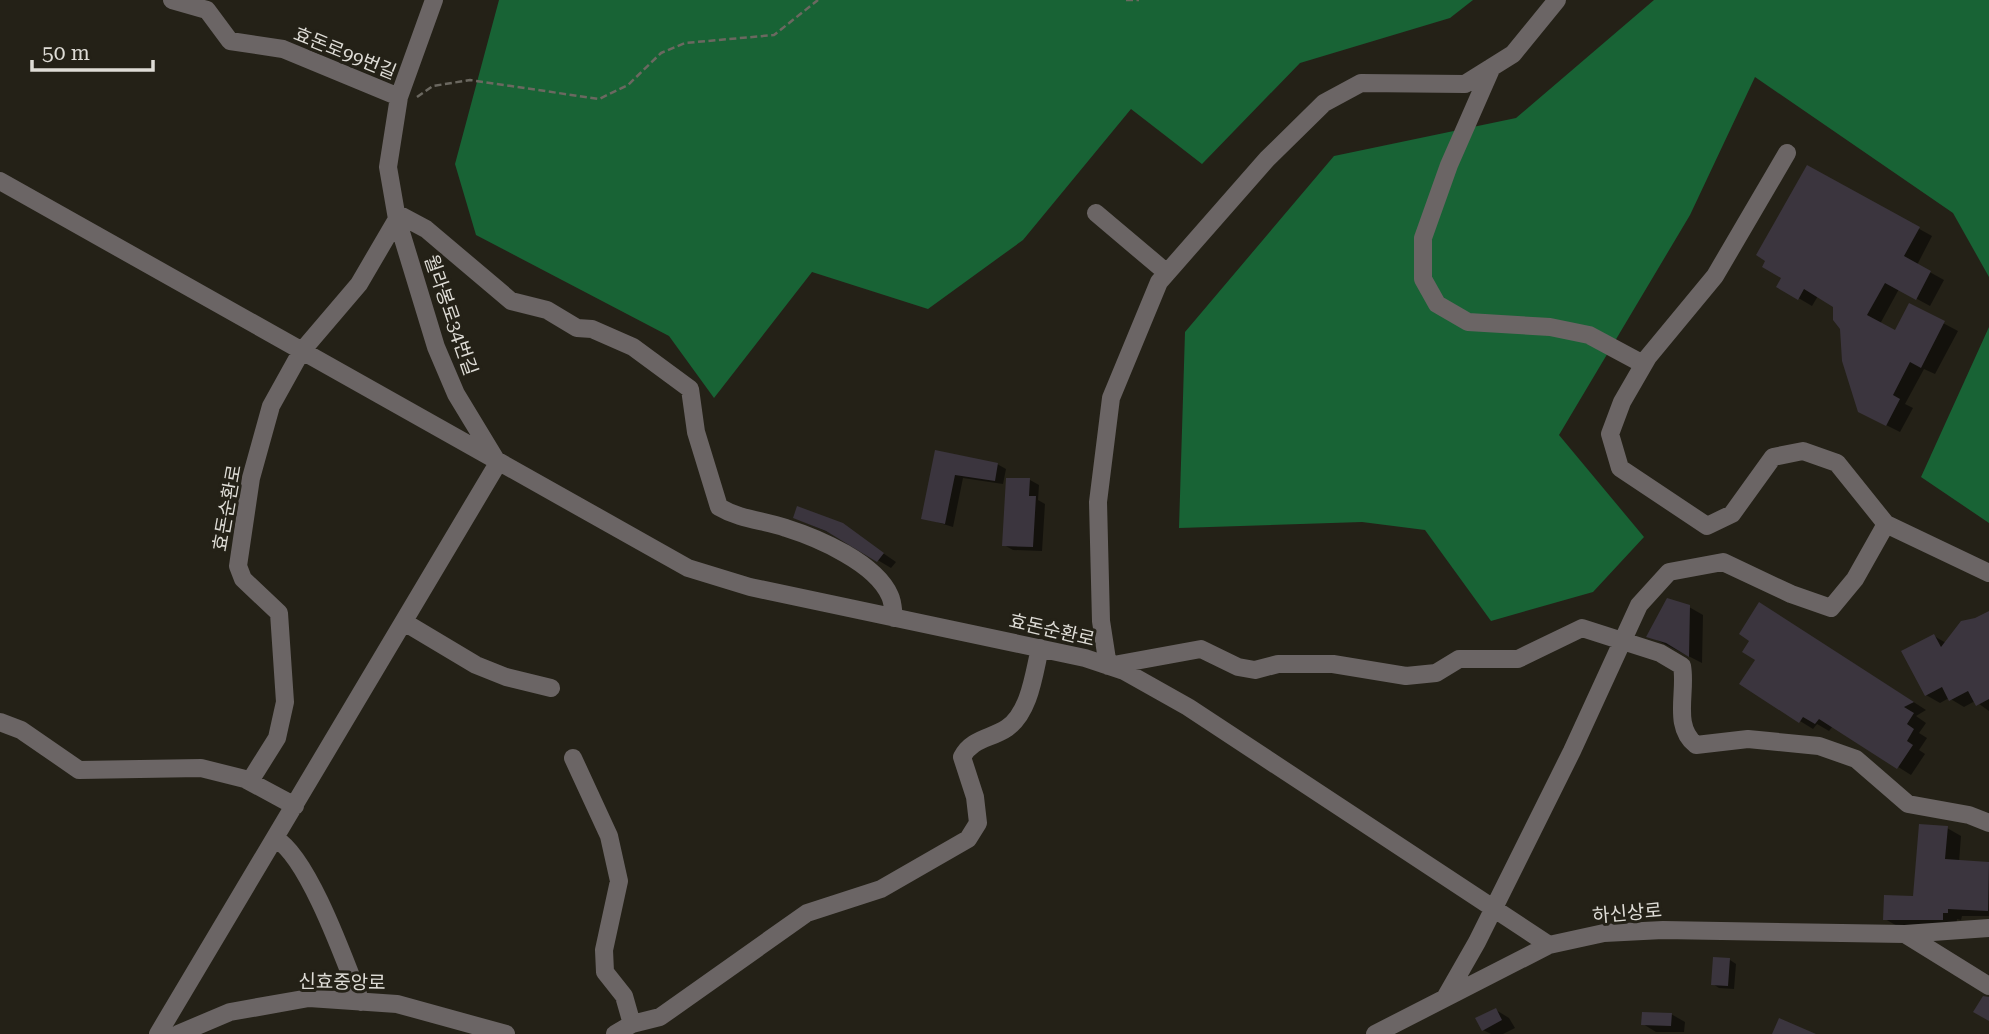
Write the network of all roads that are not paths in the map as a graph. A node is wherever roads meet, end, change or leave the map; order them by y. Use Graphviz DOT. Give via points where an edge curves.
graph roads {
  1 [pos="172,0"];
  2 [pos="434,0"];
  3 [pos="1557,0"];
  4 [pos="208,5"];
  5 [pos="1492,67"];
  6 [pos="398,104"];
  7 [pos="1787,153"];
  8 [pos="0,181"];
  9 [pos="1096,213"];
  10 [pos="397,216"];
  11 [pos="1167,273"];
  12 [pos="301,352"];
  13 [pos="1643,364"];
  14 [pos="498,463"];
  15 [pos="1886,524"];
  16 [pos="1989,573"];
  17 [pos="894,618"];
  18 [pos="404,622"];
  19 [pos="1622,641"];
  20 [pos="1040,648"];
  21 [pos="1108,666"];
  22 [pos="551,688"];
  23 [pos="0,722"];
  24 [pos="573,758"];
  25 [pos="250,781"];
  26 [pos="295,806"];
  27 [pos="1989,824"];
  28 [pos="276,839"];
  29 [pos="1493,910"];
  30 [pos="1989,928"];
  31 [pos="1905,934"];
  32 [pos="1549,946"];
  33 [pos="1989,986"];
  34 [pos="1445,998"];
  35 [pos="361,1002"];
  36 [pos="632,1024"];
  37 [pos="158,1034"];
  38 [pos="178,1034"];
  39 [pos="506,1034"];
  40 [pos="615,1034"];
  41 [pos="1375,1034"];
  1 -- 4 [label="street, 효돈로99번길"];
  2 -- 6 [label="street, 월라봉로34번길"];
  3 -- 5 [label="street" via="1513,54"];
  4 -- 6 [label="street, 효돈로99번길" via="230,41 283,49"];
  5 -- 11 [label="street" via="1465,84 1361,83 1324,103 1267,159"];
  5 -- 13 [label="street" via="1423,238 1423,279 1437,304 1468,322 1550,327 1589,335"];
  6 -- 10 [label="street, 월라봉로34번길" via="388,167"];
  7 -- 13 [label="street" via="1715,276"];
  8 -- 12 [label="street, 효돈순환로"];
  9 -- 11 [label="street"];
  10 -- 12 [label="street" via="359,284"];
  10 -- 14 [label="street, 월라봉로34번길" via="436,347 456,394"];
  10 -- 17 [label="street, 월라봉로34번길" via="426,229 511,301 547,310 577,328 592,329 633,347 690,388 696,432 719,507 736,517 785,527 833,546 875,576 890,596"];
  11 -- 21 [label="street" via="1159,282 1111,398 1098,502 1101,621"];
  12 -- 14 [label="street, 효돈순환로"];
  12 -- 25 [label="street, 효돈순환로" via="271,406 240,536 238,566 243,579 279,614 285,702 277,738"];
  13 -- 15 [label="street" via="1610,434 1620,468 1707,526 1732,514 1773,457 1803,451 1838,463"];
  14 -- 17 [label="street, 효돈순환로" via="688,568 750,587"];
  14 -- 18 [label="street"];
  15 -- 16 [label="street"];
  15 -- 19 [label="street" via="1855,579 1831,608 1723,562 1669,572 1639,605"];
  17 -- 20 [label="street, 효돈순환로"];
  18 -- 22 [label="street" via="476,665"];
  18 -- 26 [label="street"];
  19 -- 21 [label="street" via="1581,628 1518,659 1459,659 1436,673 1406,676 1333,664 1278,664 1255,670 1200,649"];
  19 -- 27 [label="street" via="1660,653 1682,666 1685,734 1696,745 1748,739 1819,746 1856,759 1908,804 1969,815"];
  19 -- 29 [label="street"];
  20 -- 21 [label="street, 효돈순환로"];
  20 -- 36 [label="street" via="1019,715 1007,728 967,747 962,757 978,823 968,839 881,889 807,913 660,1017"];
  21 -- 29 [label="street, 효돈순환로" via="1188,708"];
  23 -- 25 [label="street" via="21,730 79,770 201,768"];
  24 -- 36 [label="street" via="609,836 619,881 604,950 605,972 624,996"];
  25 -- 26 [label="street"];
  26 -- 28 [label="street"];
  28 -- 35 [label="street" via="288,846 326,914"];
  28 -- 37 [label="street"];
  29 -- 32 [label="street, 효돈순환로"];
  29 -- 34 [label="street"];
  30 -- 31 [label="street, 하신상로"];
  31 -- 32 [label="street, 하신상로" via="1663,930 1604,933"];
  31 -- 33 [label="street"];
  32 -- 34 [label="street, 하신상로"];
  34 -- 41 [label="street, 하신상로"];
  35 -- 38 [label="street, 신효중앙로" via="309,998 243,1009"];
  35 -- 39 [label="street, 신효중앙로" via="397,1004"];
  36 -- 40 [label="street"];
}
